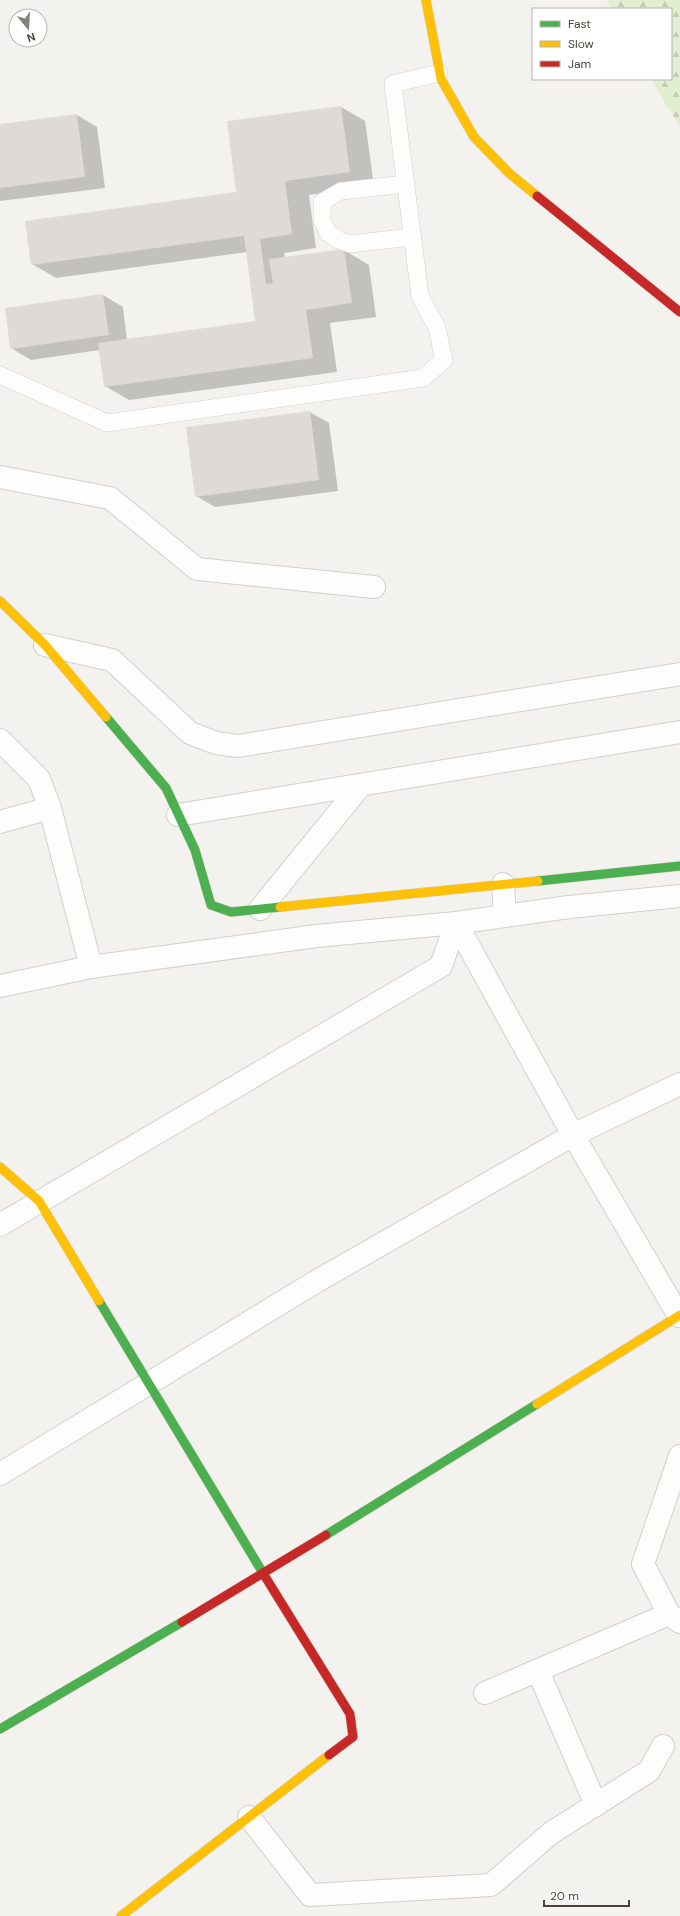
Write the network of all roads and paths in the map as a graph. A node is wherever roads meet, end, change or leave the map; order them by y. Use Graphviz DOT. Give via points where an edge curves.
graph roads {
  1 [pos="426,0"];
  2 [pos="439,73"];
  3 [pos="406,184"];
  4 [pos="412,237"];
  5 [pos="680,312"];
  6 [pos="0,375"];
  7 [pos="0,477"];
  8 [pos="374,587"];
  9 [pos="0,601"];
  10 [pos="45,645"];
  11 [pos="680,674"];
  12 [pos="680,732"];
  13 [pos="0,740"];
  14 [pos="361,785"];
  15 [pos="50,808"];
  16 [pos="178,815"];
  17 [pos="0,822"];
  18 [pos="680,866"];
  19 [pos="503,884"];
  20 [pos="680,896"];
  21 [pos="260,910"];
  22 [pos="506,916"];
  23 [pos="456,923"];
  24 [pos="91,967"];
  25 [pos="0,986"];
  26 [pos="680,1084"];
  27 [pos="573,1135"];
  28 [pos="0,1167"];
  29 [pos="39,1201"];
  30 [pos="0,1225"];
  31 [pos="679,1316"];
  32 [pos="149,1385"];
  33 [pos="680,1456"];
  34 [pos="0,1474"];
  35 [pos="263,1574"];
  36 [pos="674,1618"];
  37 [pos="538,1670"];
  38 [pos="485,1693"];
  39 [pos="0,1729"];
  40 [pos="663,1746"];
  41 [pos="596,1805"];
  42 [pos="249,1817"];
  43 [pos="121,1916"];
  1 -- 2 [label="street"];
  2 -- 3 [label="lane" via="393,84"];
  2 -- 5 [label="street" via="474,137 509,173"];
  3 -- 4 [label="lane"];
  3 -- 4 [label="lane" via="341,191 322,202 322,220 328,233 350,244"];
  4 -- 6 [label="lane" via="420,296 437,328 444,360 423,378 107,423"];
  7 -- 8 [label="street" via="110,498 197,569"];
  9 -- 10 [label="street"];
  10 -- 11 [label="street" via="112,660 190,733 216,743 238,746"];
  10 -- 16 [label="street" via="166,788"];
  12 -- 14 [label="street"];
  13 -- 15 [label="street" via="39,779"];
  14 -- 16 [label="street"];
  14 -- 21 [label="street"];
  15 -- 17 [label="street"];
  15 -- 24 [label="street"];
  16 -- 21 [label="street" via="195,850 211,906 231,912"];
  18 -- 19 [label="street"];
  19 -- 21 [label="street"];
  19 -- 22 [label="street"];
  20 -- 22 [label="street"];
  22 -- 23 [label="street"];
  23 -- 24 [label="street" via="316,936"];
  23 -- 27 [label="street"];
  23 -- 29 [label="street" via="441,966"];
  24 -- 25 [label="street"];
  26 -- 27 [label="street"];
  27 -- 31 [label="street"];
  27 -- 32 [label="street" via="317,1281"];
  28 -- 29 [label="street"];
  29 -- 30 [label="street"];
  29 -- 32 [label="street"];
  31 -- 35 [label="street"];
  32 -- 34 [label="street"];
  32 -- 35 [label="street"];
  33 -- 36 [label="street" via="643,1564"];
  35 -- 39 [label="street"];
  35 -- 42 [label="street" via="350,1714 353,1737"];
  36 -- 37 [label="street"];
  37 -- 38 [label="street"];
  37 -- 41 [label="street"];
  40 -- 41 [label="street" via="649,1771"];
  41 -- 42 [label="street" via="552,1833 491,1885 310,1896"];
  42 -- 43 [label="street"];
}
